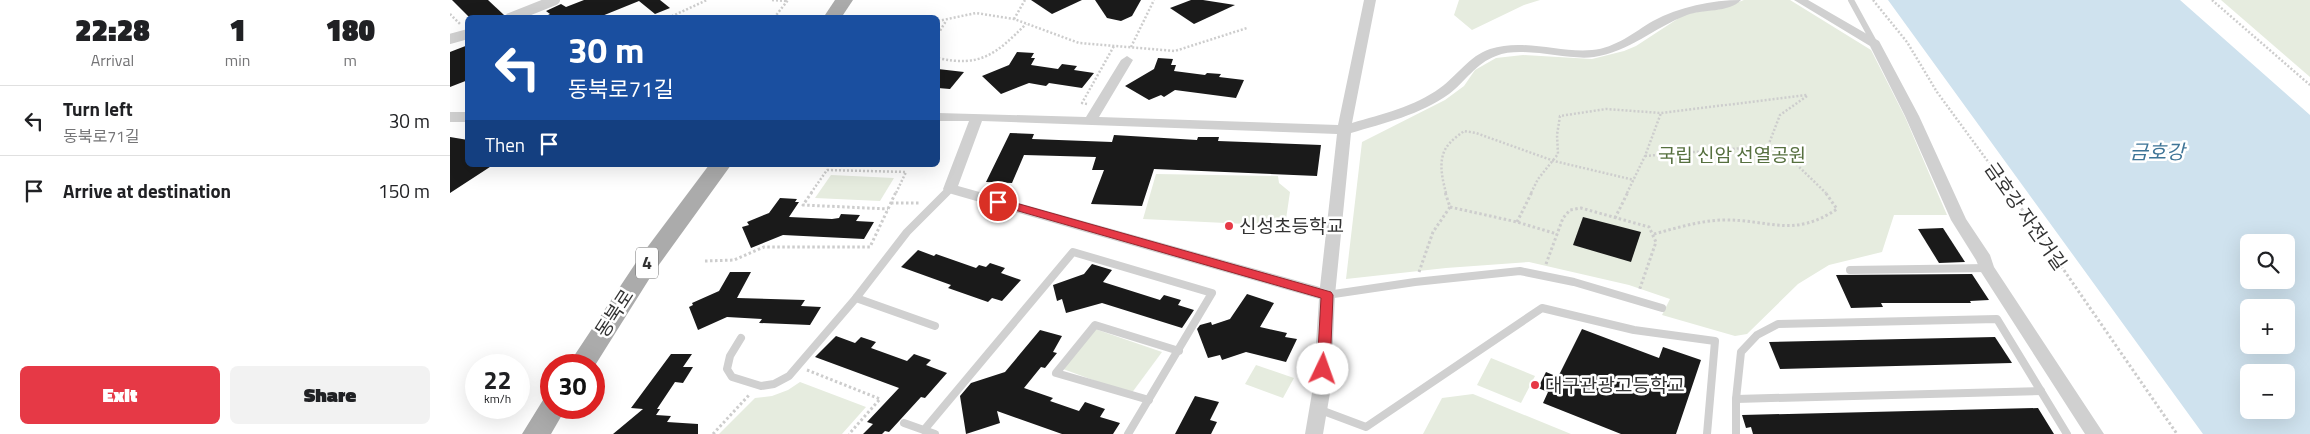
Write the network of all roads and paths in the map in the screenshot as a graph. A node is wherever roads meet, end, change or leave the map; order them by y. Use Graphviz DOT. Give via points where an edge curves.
graph roads {
  1 [pos="555,0"];
  2 [pos="706,0"];
  3 [pos="772,0"];
  4 [pos="787,0"];
  5 [pos="844,0"];
  6 [pos="1025,0"];
  7 [pos="1154,0"];
  8 [pos="1370,0"];
  9 [pos="1735,0"];
  10 [pos="1800,0"];
  11 [pos="1851,0"];
  12 [pos="1873,0"];
  13 [pos="2212,0"];
  14 [pos="518,15"];
  15 [pos="674,15"];
  16 [pos="776,15"];
  17 [pos="834,15"];
  18 [pos="1014,19"];
  19 [pos="940,21"];
  20 [pos="946,21"];
  21 [pos="1026,24"];
  22 [pos="1246,28"];
  23 [pos="940,31"];
  24 [pos="465,35"];
  25 [pos="450,39"];
  26 [pos="1874,44"];
  27 [pos="1114,46"];
  28 [pos="1129,54"];
  29 [pos="940,59"];
  30 [pos="2310,86"];
  31 [pos="1098,107"];
  32 [pos="1661,113"];
  33 [pos="450,117"];
  34 [pos="465,117"];
  35 [pos="940,117"];
  36 [pos="976,117"];
  37 [pos="1090,122"];
  38 [pos="1344,130"];
  39 [pos="1768,146"];
  40 [pos="1645,156"];
  41 [pos="1554,161"];
  42 [pos="719,167"];
  43 [pos="1634,180"];
  44 [pos="950,188"];
  45 [pos="891,204"];
  46 [pos="934,206"];
  47 [pos="1450,207"];
  48 [pos="888,209"];
  49 [pos="1615,218"];
  50 [pos="1517,222"];
  51 [pos="1557,234"];
  52 [pos="1654,234"];
  53 [pos="705,261"];
  54 [pos="1987,268"];
  55 [pos="1850,270"];
  56 [pos="1542,274"];
  57 [pos="1415,282"];
  58 [pos="1327,295"];
  59 [pos="856,298"];
  60 [pos="1636,299"];
  61 [pos="1662,308"];
  62 [pos="935,326"];
  63 [pos="741,338"];
  64 [pos="1179,351"];
  65 [pos="588,354"];
  66 [pos="798,366"];
  67 [pos="756,386"];
  68 [pos="2041,391"];
  69 [pos="1736,399"];
  70 [pos="1149,400"];
  71 [pos="1318,409"];
  72 [pos="546,419"];
  73 [pos="904,423"];
  74 [pos="918,431"];
  75 [pos="536,434"];
  76 [pos="713,434"];
  77 [pos="849,434"];
  78 [pos="935,434"];
  79 [pos="1128,434"];
  80 [pos="1314,434"];
  81 [pos="1707,434"];
  82 [pos="1736,434"];
  83 [pos="2067,434"];
  84 [pos="2095,434"];
  85 [pos="2176,434"];
  1 -- 14 [label="street"];
  2 -- 15 [label="path"];
  3 -- 4 [label="path"];
  4 -- 16 [label="path"];
  5 -- 17 [label="main road"];
  6 -- 18 [label="path"];
  7 -- 28 [label="path"];
  8 -- 38 [label="street"];
  9 -- 38 [label="street" via="1686,11 1622,46 1593,54 1524,48 1493,52 1467,69 1446,91 1408,111"];
  10 -- 26 [label="street"];
  11 -- 26 [label="lane"];
  12 -- 85 [label="path, 금호강 자전거길" via="1907,42 1937,92 2004,182"];
  13 -- 30 [label="path"];
  18 -- 20 [label="path" via="976,13"];
  18 -- 21 [label="path"];
  19 -- 20 [label="path"];
  20 -- 23 [label="path"];
  21 -- 27 [label="path" via="1079,43"];
  21 -- 29 [label="path" via="988,57"];
  22 -- 28 [label="path" via="1175,51"];
  24 -- 25 [label="street"];
  26 -- 54 [label="street" via="1912,116 1959,220"];
  27 -- 28 [label="path"];
  27 -- 31 [label="path" via="1082,103"];
  28 -- 31 [label="street"];
  31 -- 37 [label="street"];
  32 -- 39 [label="path" via="1807,95 1778,118"];
  32 -- 40 [label="path"];
  32 -- 41 [label="path" via="1606,109 1560,116 1558,154"];
  33 -- 34 [label="street"];
  35 -- 36 [label="street"];
  36 -- 37 [label="street"];
  36 -- 44 [label="street"];
  37 -- 38 [label="street"];
  38 -- 58 [label="street"];
  39 -- 40 [label="path"];
  39 -- 52 [label="path" via="1778,150 1822,189 1837,210 1824,219 1791,228 1731,220 1699,221"];
  40 -- 43 [label="path"];
  41 -- 43 [label="path"];
  41 -- 47 [label="path" via="1464,131 1446,146 1441,165"];
  41 -- 50 [label="path" via="1538,179"];
  42 -- 65 [label="main road, 동북로 / 4" via="645,266"];
  43 -- 49 [label="path"];
  44 -- 46 [label="lane"];
  44 -- 58 [label="street"];
  45 -- 46 [label="path"];
  45 -- 48 [label="path"];
  45 -- 48 [label="path" via="906,172 827,170 803,205"];
  46 -- 59 [label="lane" via="907,232"];
  47 -- 50 [label="path"];
  47 -- 57 [label="path" via="1433,232"];
  48 -- 53 [label="path" via="870,248 764,247 734,260"];
  49 -- 51 [label="path" via="1580,208 1570,210 1562,218"];
  49 -- 52 [label="path" via="1649,227"];
  50 -- 51 [label="path"];
  51 -- 56 [label="path"];
  52 -- 60 [label="path" via="1656,242"];
  54 -- 55 [label="lane"];
  54 -- 84 [label="street"];
  56 -- 57 [label="lane" via="1520,271"];
  56 -- 60 [label="lane"];
  57 -- 58 [label="lane"];
  58 -- 71 [label="street"];
  59 -- 62 [label="lane"];
  59 -- 66 [label="lane"];
  60 -- 61 [label="lane"];
  63 -- 67 [label="lane" via="730,356 727,369 732,378"];
  64 -- 70 [label="lane"];
  64 -- 70 [label="lane" via="1095,325 1056,373"];
  64 -- 74 [label="lane" via="1212,293 1073,252"];
  66 -- 67 [label="lane" via="775,385"];
  66 -- 77 [label="path" via="880,399"];
  67 -- 76 [label="path"];
  68 -- 69 [label="lane"];
  68 -- 69 [label="lane" via="1997,319 1778,324 1757,335 1741,352"];
  68 -- 83 [label="lane"];
  69 -- 82 [label="lane"];
  70 -- 79 [label="lane"];
  71 -- 80 [label="street"];
  71 -- 81 [label="lane" via="1366,427 1542,308 1634,330 1715,341"];
  72 -- 75 [label="main road"];
  73 -- 74 [label="lane"];
  74 -- 78 [label="lane"];
}
